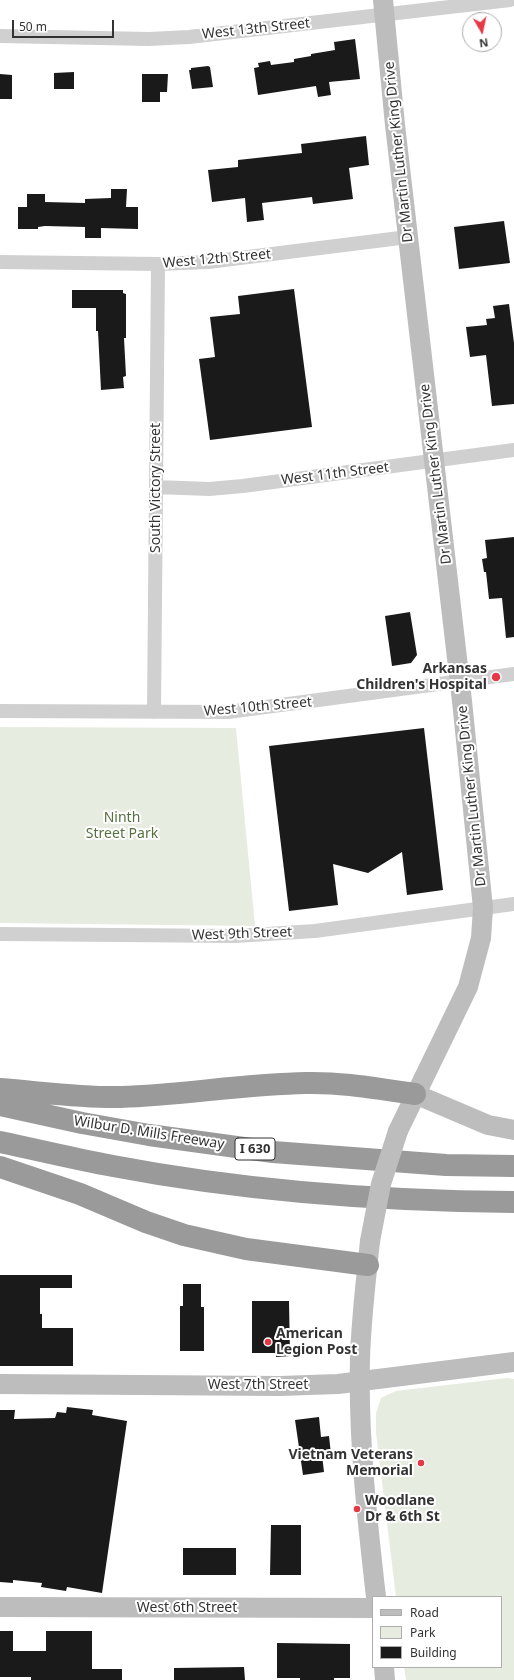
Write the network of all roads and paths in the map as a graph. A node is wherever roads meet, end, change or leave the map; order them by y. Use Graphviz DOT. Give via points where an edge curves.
graph roads {
  1 [pos="510,0"];
  2 [pos="384,7"];
  3 [pos="0,36"];
  4 [pos="408,237"];
  5 [pos="0,262"];
  6 [pos="158,264"];
  7 [pos="514,450"];
  8 [pos="435,461"];
  9 [pos="156,487"];
  10 [pos="514,674"];
  11 [pos="460,682"];
  12 [pos="0,711"];
  13 [pos="154,712"];
  14 [pos="514,904"];
  15 [pos="483,908"];
  16 [pos="0,934"];
  17 [pos="0,1089"];
  18 [pos="415,1094"];
  19 [pos="0,1105"];
  20 [pos="514,1130"];
  21 [pos="0,1142"];
  22 [pos="514,1166"];
  23 [pos="0,1167"];
  24 [pos="514,1202"];
  25 [pos="368,1265"];
  26 [pos="514,1362"];
  27 [pos="360,1382"];
  28 [pos="0,1384"];
  29 [pos="376,1596"];
  30 [pos="0,1607"];
  31 [pos="372,1608"];
  32 [pos="384,1668"];
  33 [pos="385,1680"];
  1 -- 2 [label="street, West 13th Street"];
  2 -- 3 [label="street, West 13th Street" via="183,37 149,39"];
  2 -- 4 [label="street, Dr Martin Luther King Drive"];
  4 -- 6 [label="street, West 12th Street" via="208,262"];
  4 -- 8 [label="street, Dr Martin Luther King Drive"];
  5 -- 6 [label="street, West 12th Street"];
  6 -- 9 [label="street, South Victory Street"];
  7 -- 8 [label="street, West 11th Street"];
  8 -- 9 [label="street, West 11th Street" via="243,486 209,489"];
  8 -- 11 [label="street, Dr Martin Luther King Drive"];
  9 -- 13 [label="street, South Victory Street"];
  10 -- 11 [label="street, West 10th Street"];
  11 -- 13 [label="street, West 10th Street" via="254,710"];
  11 -- 15 [label="street, Dr Martin Luther King Drive"];
  12 -- 13 [label="street, West 10th Street"];
  14 -- 15 [label="street, West 9th Street"];
  15 -- 16 [label="street, West 9th Street" via="315,931 263,935"];
  15 -- 18 [label="street, Dr Martin Luther King Drive" via="481,938 468,987"];
  17 -- 18 [label="highway" via="70,1096 120,1097 307,1083 350,1084"];
  18 -- 20 [label="street" via="488,1125"];
  18 -- 25 [label="street, Dr Martin Luther King Drive, bridge" via="398,1131 381,1184"];
  19 -- 22 [label="highway, Wilbur D. Mills Freeway / I 630" via="149,1135 273,1152"];
  21 -- 24 [label="highway" via="113,1166 244,1185 354,1196"];
  23 -- 25 [label="highway" via="80,1194 184,1235 246,1249"];
  25 -- 27 [label="street, Dr Martin Luther King Drive"];
  26 -- 27 [label="street, West 7th Street"];
  27 -- 28 [label="street, West 7th Street" via="280,1386"];
  27 -- 29 [label="street, Dr Martin Luther King Drive" via="364,1476"];
  30 -- 31 [label="street, West 6th Street"];
  32 -- 33 [label="street"];
}
